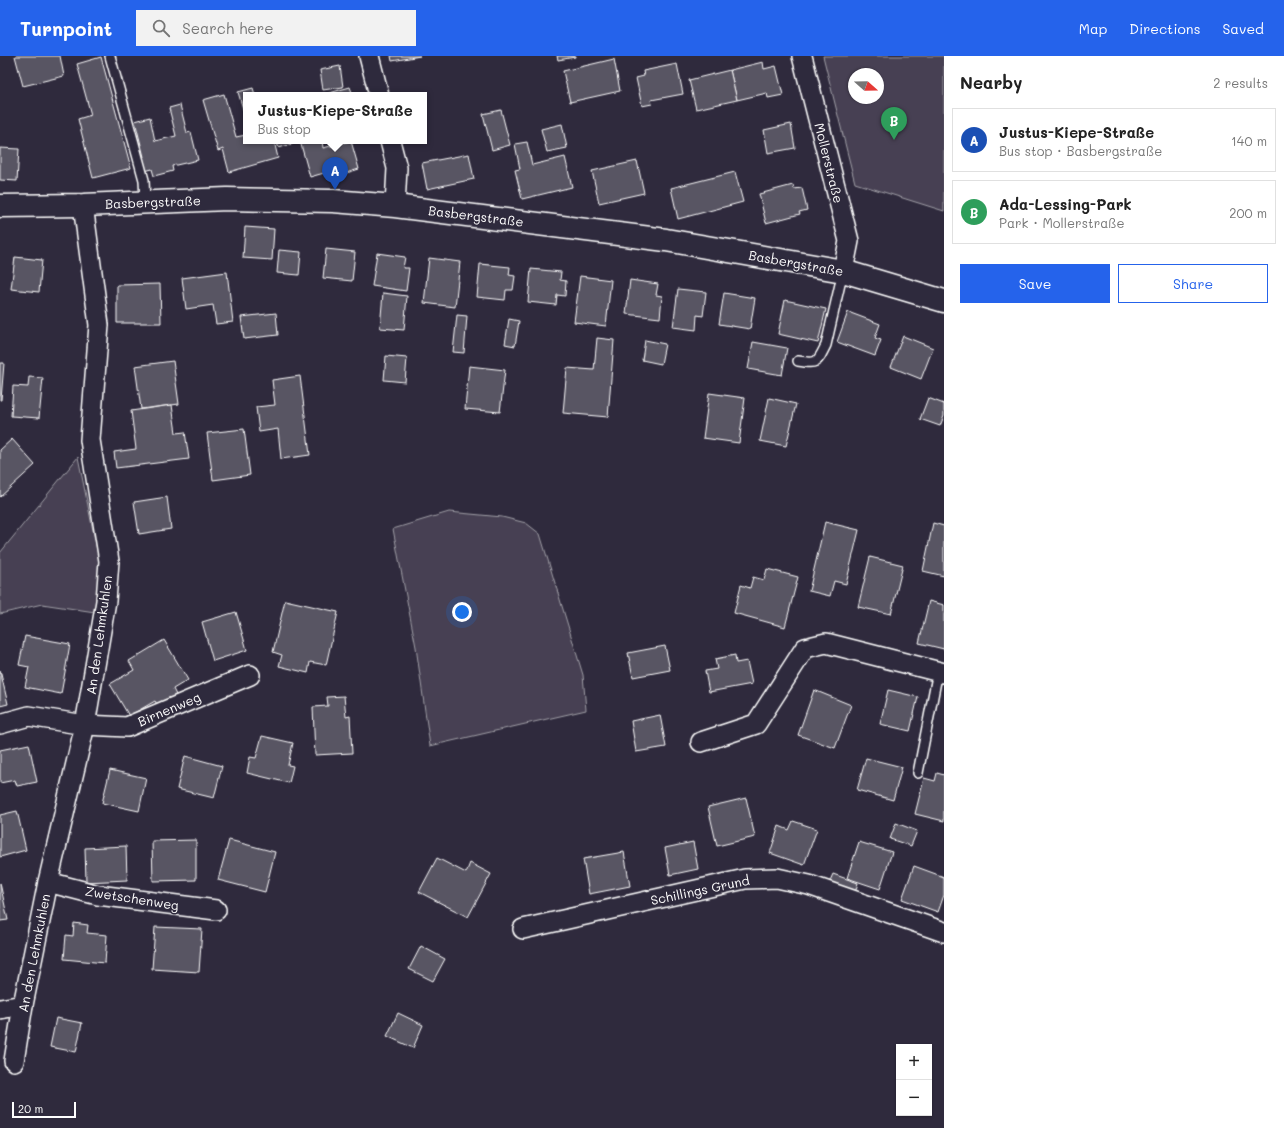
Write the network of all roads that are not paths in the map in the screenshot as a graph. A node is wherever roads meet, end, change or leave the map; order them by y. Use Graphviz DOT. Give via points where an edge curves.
graph roads {
  1 [pos="110,56"];
  2 [pos="369,56"];
  3 [pos="802,56"];
  4 [pos="378,92"];
  5 [pos="391,144"];
  6 [pos="145,203"];
  7 [pos="84,205"];
  8 [pos="0,206"];
  9 [pos="395,206"];
  10 [pos="843,270"];
  11 [pos="944,301"];
  12 [pos="798,361"];
  13 [pos="941,672"];
  14 [pos="250,675"];
  15 [pos="0,724"];
  16 [pos="85,725"];
  17 [pos="701,742"];
  18 [pos="918,773"];
  19 [pos="48,882"];
  20 [pos="216,910"];
  21 [pos="522,929"];
  22 [pos="944,932"];
  23 [pos="23,1005"];
  24 [pos="0,1010"];
  25 [pos="14,1061"];
  1 -- 6 [label="lane" via="144,180"];
  2 -- 4 [label="street"];
  3 -- 10 [label="street, Mollerstraße" via="849,241"];
  5 -- 9 [label="street" via="397,168"];
  6 -- 7 [label="main road, Basbergstraße"];
  6 -- 9 [label="main road, Basbergstraße" via="227,199 333,201"];
  7 -- 8 [label="main road, Basbergstraße"];
  7 -- 16 [label="street, An den Lehmkuhlen" via="99,326 90,440 109,561 106,601"];
  9 -- 10 [label="main road, Basbergstraße" via="666,240"];
  10 -- 11 [label="main road, Basbergstraße"];
  10 -- 12 [label="lane" via="826,345 821,356 812,363"];
  13 -- 17 [label="street" via="826,643 806,648 756,724"];
  13 -- 18 [label="lane"];
  14 -- 16 [label="street, Birnenweg" via="127,727"];
  15 -- 16 [label="street, Birnenweg" via="29,716"];
  16 -- 19 [label="street, An den Lehmkuhlen"];
  19 -- 20 [label="street, Zwetschenweg" via="98,896"];
  19 -- 23 [label="street, An den Lehmkuhlen"];
  21 -- 22 [label="street, Schillings Grund" via="745,879 777,878 809,885"];
  23 -- 24 [label="street"];
  23 -- 25 [label="street, An den Lehmkuhlen"];
}
